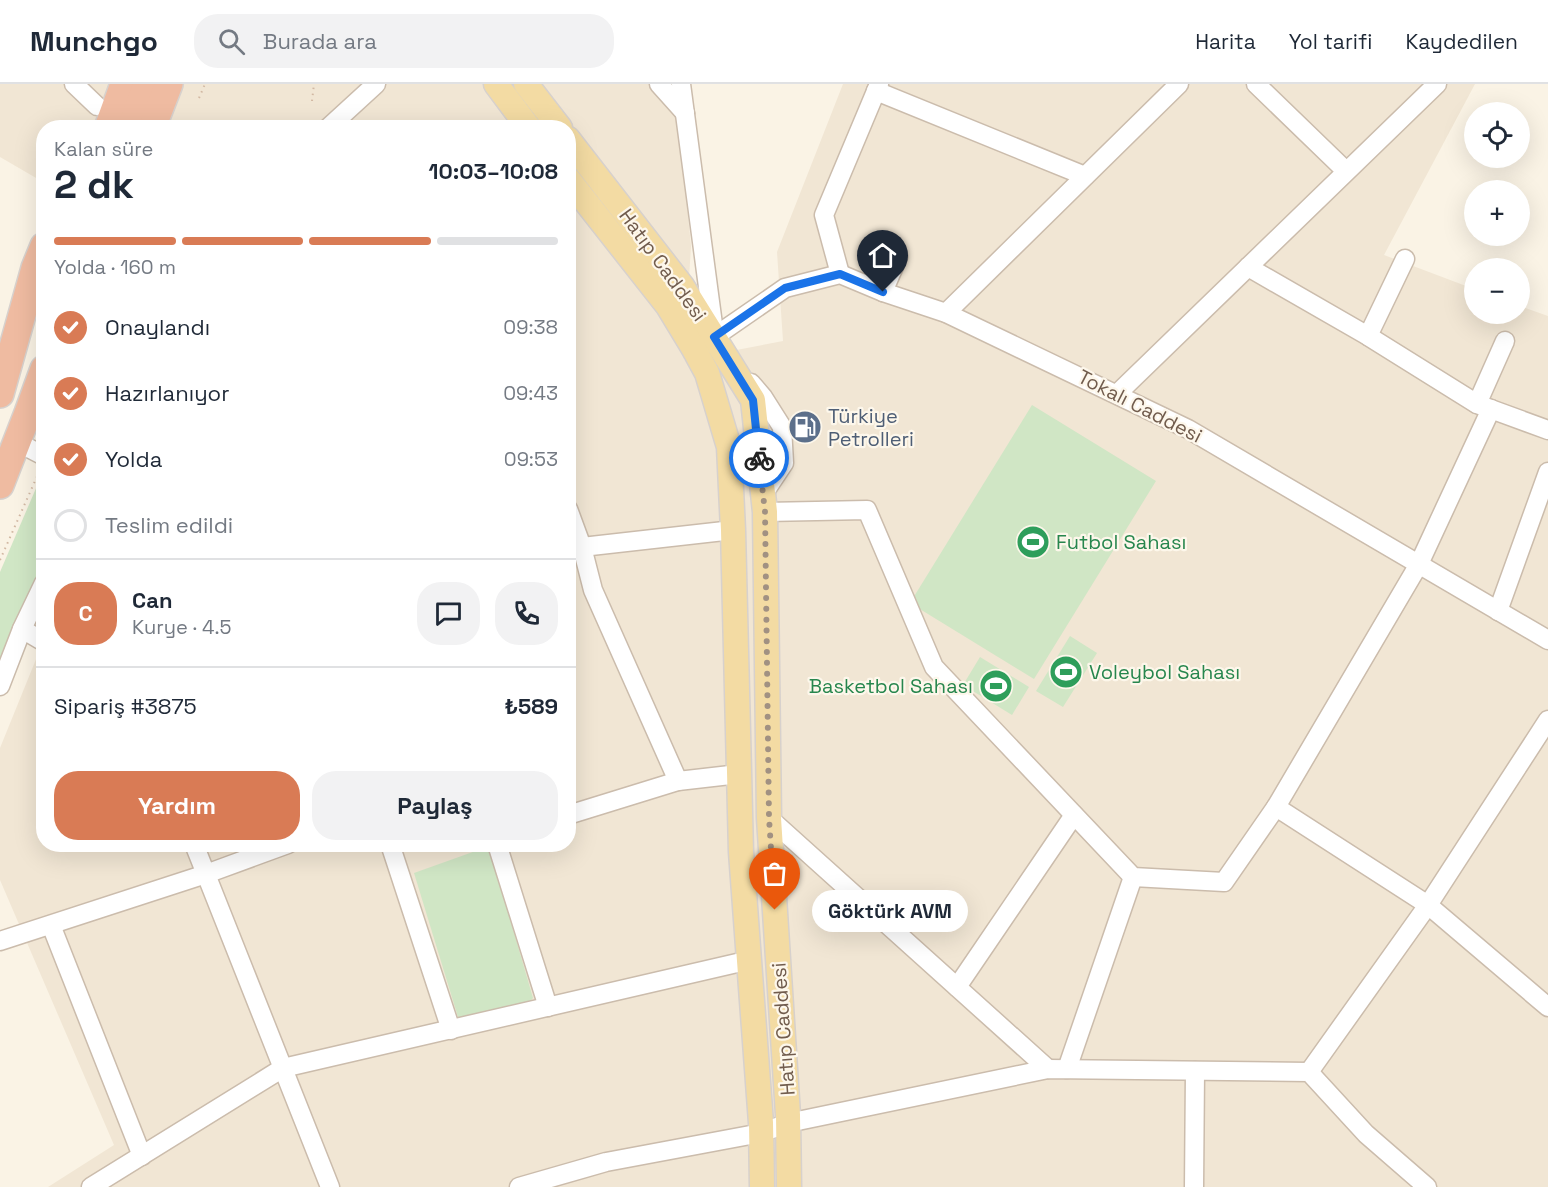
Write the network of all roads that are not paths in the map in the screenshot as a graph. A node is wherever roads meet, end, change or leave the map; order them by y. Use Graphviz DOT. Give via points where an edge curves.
graph roads {
  1 [pos="74,84"];
  2 [pos="124,84"];
  3 [pos="147,84"];
  4 [pos="169,84"];
  5 [pos="376,84"];
  6 [pos="496,84"];
  7 [pos="526,84"];
  8 [pos="659,84"];
  9 [pos="681,84"];
  10 [pos="1179,84"];
  11 [pos="1256,84"];
  12 [pos="1437,84"];
  13 [pos="877,88"];
  14 [pos="100,111"];
  15 [pos="686,113"];
  16 [pos="134,120"];
  17 [pos="155,120"];
  18 [pos="337,120"];
  19 [pos="523,120"];
  20 [pos="554,120"];
  21 [pos="576,149"];
  22 [pos="1346,171"];
  23 [pos="1085,176"];
  24 [pos="576,191"];
  25 [pos="898,257"];
  26 [pos="1405,259"];
  27 [pos="36,266"];
  28 [pos="1248,267"];
  29 [pos="840,274"];
  30 [pos="883,292"];
  31 [pos="36,312"];
  32 [pos="946,313"];
  33 [pos="1368,336"];
  34 [pos="1505,341"];
  35 [pos="704,343"];
  36 [pos="36,391"];
  37 [pos="1117,394"];
  38 [pos="0,395"];
  39 [pos="36,398"];
  40 [pos="1484,406"];
  41 [pos="28,413"];
  42 [pos="1548,430"];
  43 [pos="17,442"];
  44 [pos="36,460"];
  45 [pos="1548,472"];
  46 [pos="0,485"];
  47 [pos="764,502"];
  48 [pos="733,530"];
  49 [pos="576,550"];
  50 [pos="576,552"];
  51 [pos="1419,564"];
  52 [pos="36,600"];
  53 [pos="1498,611"];
  54 [pos="22,629"];
  55 [pos="36,637"];
  56 [pos="1548,640"];
  57 [pos="0,686"];
  58 [pos="1548,720"];
  59 [pos="739,774"];
  60 [pos="678,781"];
  61 [pos="1276,807"];
  62 [pos="576,813"];
  63 [pos="1074,814"];
  64 [pos="769,818"];
  65 [pos="197,852"];
  66 [pos="266,852"];
  67 [pos="393,852"];
  68 [pos="500,852"];
  69 [pos="206,874"];
  70 [pos="1133,876"];
  71 [pos="1428,905"];
  72 [pos="51,925"];
  73 [pos="0,942"];
  74 [pos="750,960"];
  75 [pos="957,987"];
  76 [pos="548,1007"];
  77 [pos="1548,1007"];
  78 [pos="451,1030"];
  79 [pos="283,1068"];
  80 [pos="1048,1069"];
  81 [pos="1067,1069"];
  82 [pos="1196,1071"];
  83 [pos="1308,1072"];
  84 [pos="788,1123"];
  85 [pos="761,1133"];
  86 [pos="142,1156"];
  87 [pos="91,1187"];
  88 [pos="330,1187"];
  89 [pos="519,1187"];
  90 [pos="762,1187"];
  91 [pos="789,1187"];
  92 [pos="1194,1187"];
  93 [pos="1427,1187"];
  1 -- 14 [label="street"];
  2 -- 14 [label="highway"];
  3 -- 16 [label="highway"];
  4 -- 17 [label="highway"];
  5 -- 18 [label="street"];
  6 -- 19 [label="main road"];
  7 -- 20 [label="main road"];
  8 -- 15 [label="street"];
  9 -- 15 [label="street"];
  10 -- 23 [label="street"];
  11 -- 22 [label="street"];
  12 -- 22 [label="street"];
  13 -- 23 [label="street"];
  13 -- 29 [label="street" via="824,215"];
  15 -- 35 [label="street"];
  21 -- 35 [label="main road, Hatıp Caddesi" via="682,286"];
  22 -- 28 [label="street"];
  23 -- 32 [label="street"];
  24 -- 35 [label="main road, Hatıp Caddesi" via="668,306"];
  25 -- 30 [label="street"];
  26 -- 33 [label="street"];
  27 -- 38 [label="highway"];
  28 -- 33 [label="street"];
  28 -- 37 [label="street"];
  29 -- 30 [label="street, Tokalı Caddesi"];
  29 -- 35 [label="street" via="785,288"];
  30 -- 32 [label="street, Tokalı Caddesi"];
  31 -- 38 [label="highway"];
  32 -- 37 [label="street, Tokalı Caddesi"];
  33 -- 40 [label="street"];
  34 -- 40 [label="street"];
  35 -- 47 [label="main road, Hatıp Caddesi" via="753,400"];
  35 -- 48 [label="main road, Hatıp Caddesi" via="707,373 729,447"];
  36 -- 41 [label="highway"];
  37 -- 51 [label="street, Tokalı Caddesi" via="1188,429"];
  39 -- 41 [label="highway"];
  40 -- 42 [label="street"];
  40 -- 51 [label="street"];
  41 -- 43 [label="highway"];
  43 -- 44 [label="street"];
  43 -- 46 [label="highway"];
  45 -- 53 [label="street"];
  47 -- 63 [label="street" via="867,510 934,667"];
  47 -- 64 [label="main road, Hatıp Caddesi"];
  48 -- 49 [label="street"];
  48 -- 59 [label="main road, Hatıp Caddesi"];
  50 -- 60 [label="street"];
  51 -- 53 [label="street, Tokalı Caddesi"];
  51 -- 61 [label="street"];
  52 -- 54 [label="street"];
  53 -- 56 [label="street, Tokalı Caddesi"];
  54 -- 55 [label="street"];
  54 -- 57 [label="street"];
  58 -- 71 [label="street"];
  59 -- 60 [label="street"];
  59 -- 74 [label="main road, Hatıp Caddesi"];
  60 -- 62 [label="street"];
  61 -- 70 [label="street" via="1224,882"];
  61 -- 71 [label="street"];
  63 -- 70 [label="street"];
  63 -- 75 [label="street"];
  64 -- 75 [label="street"];
  64 -- 84 [label="main road, Hatıp Caddesi"];
  65 -- 69 [label="street"];
  66 -- 69 [label="street"];
  67 -- 78 [label="street"];
  68 -- 76 [label="street"];
  69 -- 72 [label="street"];
  69 -- 79 [label="street"];
  70 -- 81 [label="street"];
  71 -- 77 [label="street"];
  71 -- 83 [label="street"];
  72 -- 73 [label="street"];
  72 -- 86 [label="street"];
  74 -- 76 [label="street"];
  74 -- 85 [label="main road, Hatıp Caddesi"];
  75 -- 80 [label="street"];
  76 -- 78 [label="street"];
  78 -- 79 [label="street"];
  79 -- 86 [label="street"];
  79 -- 88 [label="street"];
  80 -- 81 [label="street"];
  80 -- 84 [label="street"];
  81 -- 82 [label="street"];
  82 -- 83 [label="street"];
  82 -- 92 [label="street"];
  83 -- 93 [label="street" via="1366,1134"];
  84 -- 85 [label="street"];
  84 -- 91 [label="main road, Hatıp Caddesi"];
  85 -- 89 [label="street" via="606,1162"];
  85 -- 90 [label="main road, Hatıp Caddesi"];
  86 -- 87 [label="street"];
}
